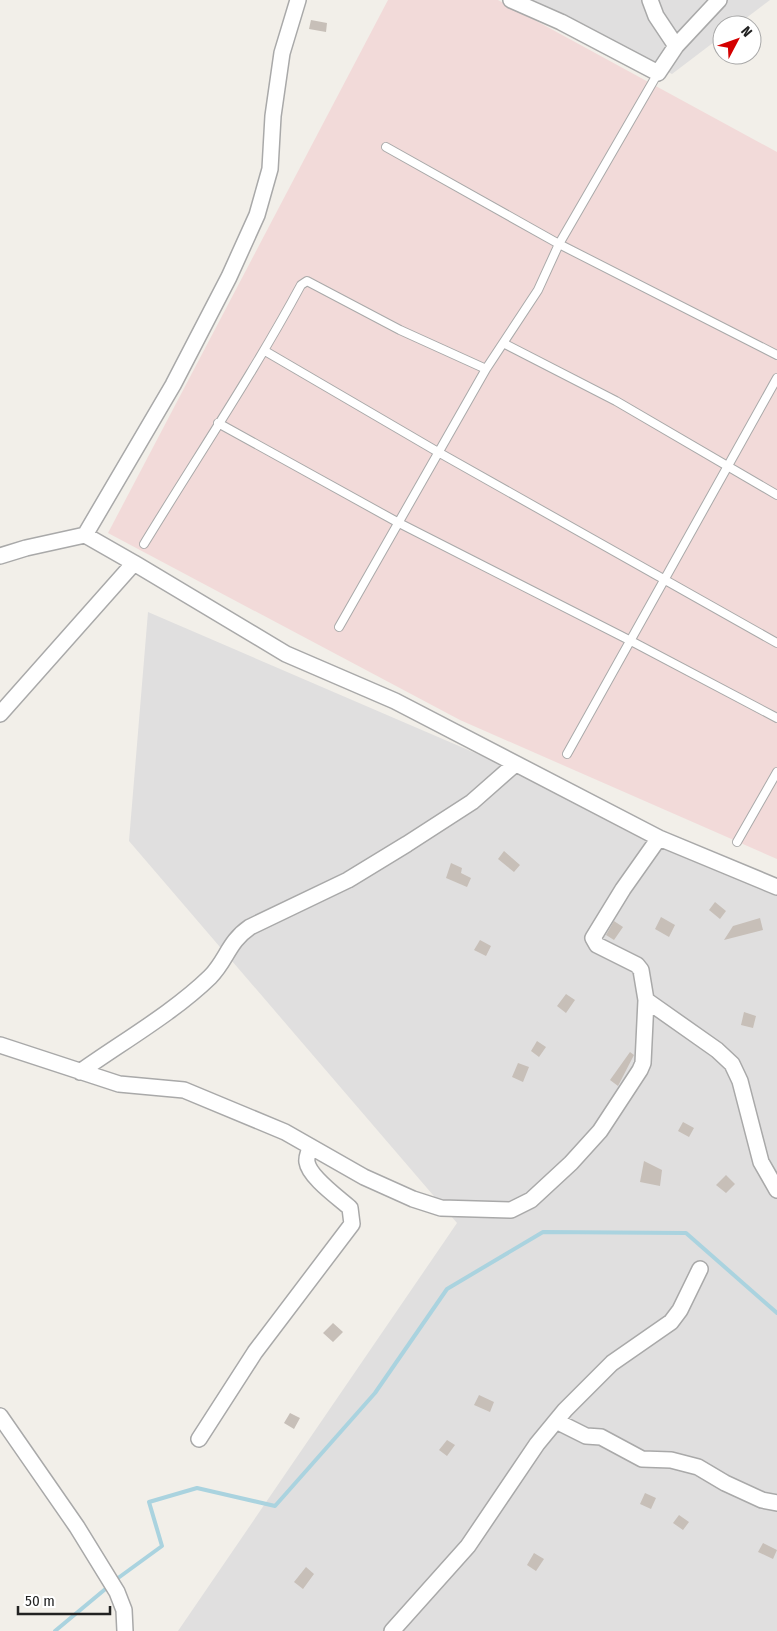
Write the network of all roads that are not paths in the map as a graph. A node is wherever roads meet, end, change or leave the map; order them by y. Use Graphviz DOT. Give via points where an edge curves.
graph roads {
  1 [pos="298,0"];
  2 [pos="511,0"];
  3 [pos="650,0"];
  4 [pos="720,0"];
  5 [pos="676,46"];
  6 [pos="658,73"];
  7 [pos="386,147"];
  8 [pos="559,244"];
  9 [pos="503,343"];
  10 [pos="265,351"];
  11 [pos="777,354"];
  12 [pos="486,369"];
  13 [pos="777,378"];
  14 [pos="218,423"];
  15 [pos="438,452"];
  16 [pos="726,466"];
  17 [pos="777,495"];
  18 [pos="399,523"];
  19 [pos="85,535"];
  20 [pos="144,544"];
  21 [pos="0,556"];
  22 [pos="134,563"];
  23 [pos="665,580"];
  24 [pos="339,627"];
  25 [pos="631,640"];
  26 [pos="777,642"];
  27 [pos="0,714"];
  28 [pos="777,718"];
  29 [pos="567,754"];
  30 [pos="514,765"];
  31 [pos="777,772"];
  32 [pos="659,838"];
  33 [pos="737,842"];
  34 [pos="777,888"];
  35 [pos="646,1000"];
  36 [pos="0,1045"];
  37 [pos="80,1072"];
  38 [pos="310,1147"];
  39 [pos="777,1190"];
  40 [pos="700,1269"];
  41 [pos="0,1416"];
  42 [pos="556,1421"];
  43 [pos="198,1438"];
  44 [pos="777,1503"];
  45 [pos="125,1631"];
  46 [pos="392,1631"];
  1 -- 19 [label="street" via="282,52 272,116 270,169 257,216 173,385"];
  2 -- 6 [label="street" via="561,22"];
  3 -- 5 [label="street" via="656,16"];
  4 -- 5 [label="street"];
  5 -- 6 [label="street"];
  6 -- 8 [label="lane"];
  7 -- 8 [label="lane"];
  8 -- 9 [label="lane" via="538,290"];
  8 -- 11 [label="lane"];
  9 -- 12 [label="lane"];
  9 -- 16 [label="lane" via="616,401"];
  10 -- 12 [label="lane" via="301,285 307,281 400,330"];
  10 -- 14 [label="lane"];
  10 -- 15 [label="lane"];
  12 -- 15 [label="lane"];
  13 -- 16 [label="lane"];
  14 -- 18 [label="lane"];
  14 -- 20 [label="lane"];
  15 -- 18 [label="lane"];
  15 -- 23 [label="lane"];
  16 -- 17 [label="lane"];
  16 -- 23 [label="lane"];
  18 -- 24 [label="lane"];
  18 -- 25 [label="lane"];
  19 -- 21 [label="street"];
  19 -- 22 [label="street"];
  22 -- 27 [label="street"];
  22 -- 30 [label="street" via="286,654 395,701"];
  23 -- 25 [label="lane"];
  23 -- 26 [label="lane"];
  25 -- 28 [label="lane"];
  25 -- 29 [label="lane"];
  30 -- 32 [label="street"];
  30 -- 37 [label="street" via="472,802 407,844 348,880 237,936 210,977"];
  31 -- 33 [label="lane"];
  32 -- 34 [label="street"];
  32 -- 35 [label="street" via="594,938 597,945 637,965 641,970"];
  35 -- 38 [label="street" via="640,1070 600,1131 571,1163 523,1206 488,1211 441,1208 398,1194"];
  35 -- 39 [label="street" via="732,1064 740,1080 761,1162"];
  36 -- 37 [label="street"];
  37 -- 38 [label="street" via="120,1084 184,1090 285,1132"];
  38 -- 43 [label="street" via="306,1160 308,1168 350,1208 352,1224 255,1352"];
  40 -- 42 [label="street" via="671,1322 612,1363"];
  41 -- 45 [label="street" via="78,1527 116,1592 124,1610"];
  42 -- 44 [label="street" via="586,1436 601,1437 642,1459 671,1460 698,1467 762,1500"];
  42 -- 46 [label="street" via="536,1444 468,1546"];
}
